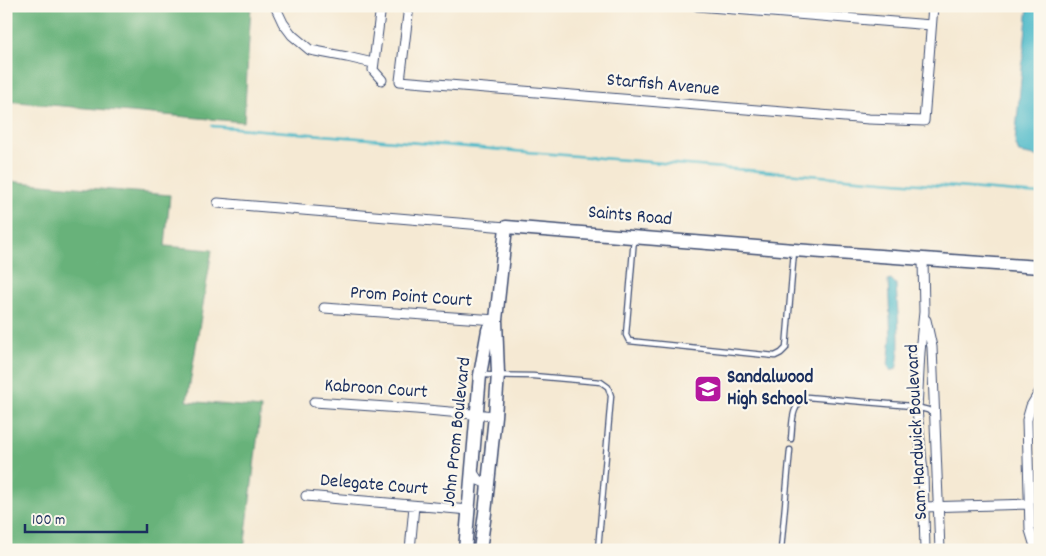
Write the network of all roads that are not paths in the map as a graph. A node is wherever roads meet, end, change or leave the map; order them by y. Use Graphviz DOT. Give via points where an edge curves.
graph roads {
  1 [pos="275,6"];
  2 [pos="381,6"];
  3 [pos="410,6"];
  4 [pos="698,6"];
  5 [pos="933,6"];
  6 [pos="931,25"];
  7 [pos="373,63"];
  8 [pos="382,80"];
  9 [pos="218,203"];
  10 [pos="506,226"];
  11 [pos="634,236"];
  12 [pos="794,250"];
  13 [pos="923,259"];
  14 [pos="1040,268"];
  15 [pos="324,308"];
  16 [pos="924,312"];
  17 [pos="496,320"];
  18 [pos="498,374"];
  19 [pos="480,375"];
  20 [pos="1040,391"];
  21 [pos="314,402"];
  22 [pos="917,409"];
  23 [pos="478,414"];
  24 [pos="495,416"];
  25 [pos="936,418"];
  26 [pos="791,439"];
  27 [pos="790,450"];
  28 [pos="472,471"];
  29 [pos="488,484"];
  30 [pos="306,496"];
  31 [pos="1028,504"];
  32 [pos="414,506"];
  33 [pos="923,507"];
  34 [pos="939,507"];
  35 [pos="469,510"];
  36 [pos="410,550"];
  37 [pos="465,550"];
  38 [pos="480,550"];
  39 [pos="598,550"];
  40 [pos="781,550"];
  41 [pos="925,550"];
  42 [pos="940,550"];
  43 [pos="1036,550"];
  1 -- 7 [label="street" via="283,23 310,50"];
  2 -- 7 [label="street"];
  3 -- 6 [label="street, Starfish Avenue" via="400,81 924,121"];
  4 -- 6 [label="street"];
  5 -- 6 [label="street"];
  7 -- 8 [label="street" via="373,70"];
  9 -- 10 [label="street, Saints Road"];
  10 -- 11 [label="street, Saints Road"];
  10 -- 17 [label="street, John Prom Boulevard"];
  11 -- 12 [label="street, Saints Road"];
  11 -- 12 [label="lane" via="626,336 629,342 775,356 786,348"];
  12 -- 13 [label="street, Saints Road"];
  13 -- 14 [label="street, Saints Road"];
  13 -- 16 [label="street, Sam Hardwick Boulevard"];
  15 -- 17 [label="street, Prom Point Court"];
  16 -- 22 [label="street, Sam Hardwick Boulevard"];
  16 -- 25 [label="street, Sam Hardwick Boulevard" via="932,347"];
  17 -- 18 [label="street, John Prom Boulevard"];
  17 -- 19 [label="street, John Prom Boulevard" via="488,330"];
  18 -- 19 [label="lane"];
  18 -- 24 [label="street, John Prom Boulevard"];
  18 -- 39 [label="lane" via="602,382 608,386 611,396"];
  19 -- 23 [label="street, John Prom Boulevard"];
  20 -- 31 [label="street" via="1027,420"];
  21 -- 23 [label="street, Kabroon Court"];
  22 -- 25 [label="lane" via="928,410"];
  22 -- 26 [label="lane" via="807,397 798,402 794,411"];
  22 -- 33 [label="street, Sam Hardwick Boulevard"];
  23 -- 24 [label="street, Kabroon Court"];
  23 -- 28 [label="street, John Prom Boulevard"];
  24 -- 29 [label="street, John Prom Boulevard"];
  25 -- 34 [label="street, Sam Hardwick Boulevard"];
  27 -- 40 [label="lane"];
  28 -- 29 [label="street" via="478,480"];
  28 -- 35 [label="street, John Prom Boulevard"];
  29 -- 38 [label="street, John Prom Boulevard"];
  30 -- 32 [label="street, Delegate Court"];
  31 -- 34 [label="street"];
  31 -- 43 [label="street"];
  32 -- 35 [label="street, Delegate Court"];
  32 -- 36 [label="street"];
  33 -- 34 [label="street"];
  33 -- 41 [label="street, Sam Hardwick Boulevard"];
  34 -- 42 [label="street, Sam Hardwick Boulevard"];
  35 -- 37 [label="street, John Prom Boulevard"];
}
